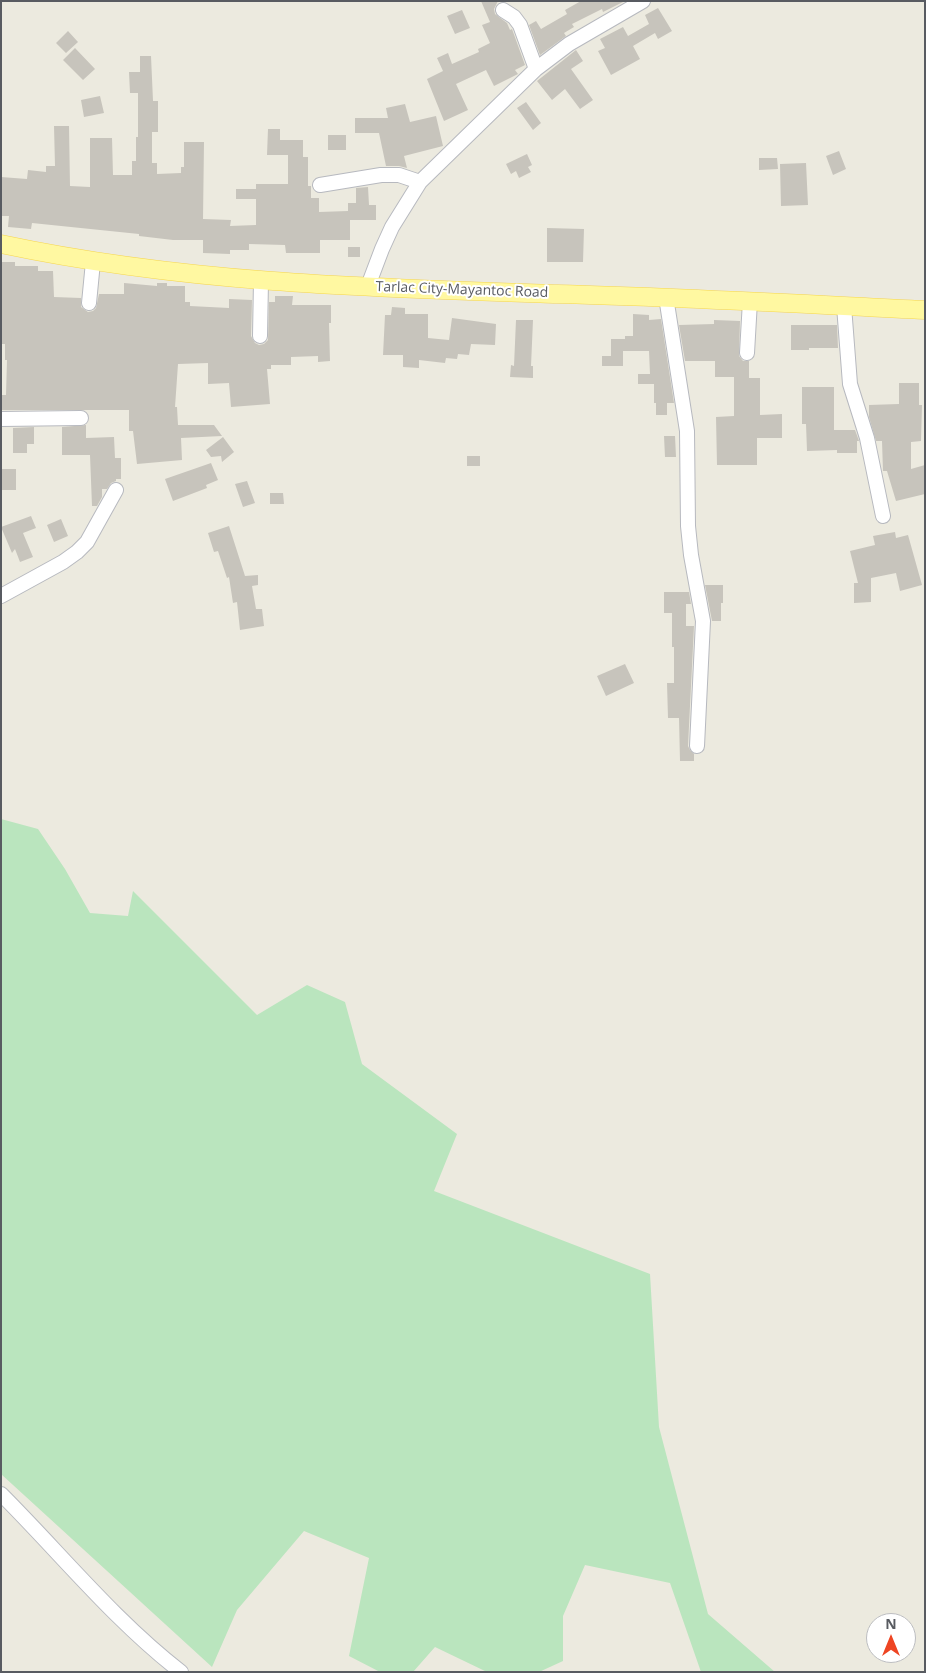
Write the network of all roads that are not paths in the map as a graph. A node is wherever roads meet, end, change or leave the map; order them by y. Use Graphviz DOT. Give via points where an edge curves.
graph roads {
  1 [pos="643,1"];
  2 [pos="503,10"];
  3 [pos="536,70"];
  4 [pos="420,182"];
  5 [pos="320,184"];
  6 [pos="1,244"];
  7 [pos="93,262"];
  8 [pos="261,281"];
  9 [pos="368,286"];
  10 [pos="666,297"];
  11 [pos="750,301"];
  12 [pos="89,304"];
  13 [pos="844,306"];
  14 [pos="925,310"];
  15 [pos="260,336"];
  16 [pos="747,353"];
  17 [pos="81,418"];
  18 [pos="1,419"];
  19 [pos="116,490"];
  20 [pos="883,516"];
  21 [pos="1,596"];
  22 [pos="697,746"];
  23 [pos="1,1494"];
  24 [pos="181,1672"];
  1 -- 3 [label="street" via="569,44"];
  2 -- 3 [label="street" via="520,24"];
  3 -- 4 [label="street"];
  4 -- 5 [label="street" via="399,176 381,176"];
  4 -- 9 [label="street" via="392,227"];
  6 -- 7 [label="main road, Tarlac City-Mayantoc Road"];
  7 -- 8 [label="main road, Tarlac City-Mayantoc Road"];
  7 -- 12 [label="street"];
  8 -- 9 [label="main road, Tarlac City-Mayantoc Road"];
  8 -- 15 [label="street"];
  9 -- 10 [label="main road, Tarlac City-Mayantoc Road"];
  10 -- 11 [label="main road, Tarlac City-Mayantoc Road"];
  10 -- 22 [label="street" via="687,431 688,526 702,621"];
  11 -- 13 [label="main road, Tarlac City-Mayantoc Road"];
  11 -- 16 [label="street"];
  13 -- 14 [label="main road, Tarlac City-Mayantoc Road"];
  13 -- 20 [label="street" via="850,384 867,438"];
  17 -- 18 [label="street"];
  19 -- 21 [label="street" via="87,542 77,552"];
  23 -- 24 [label="street" via="101,1599"];
}
